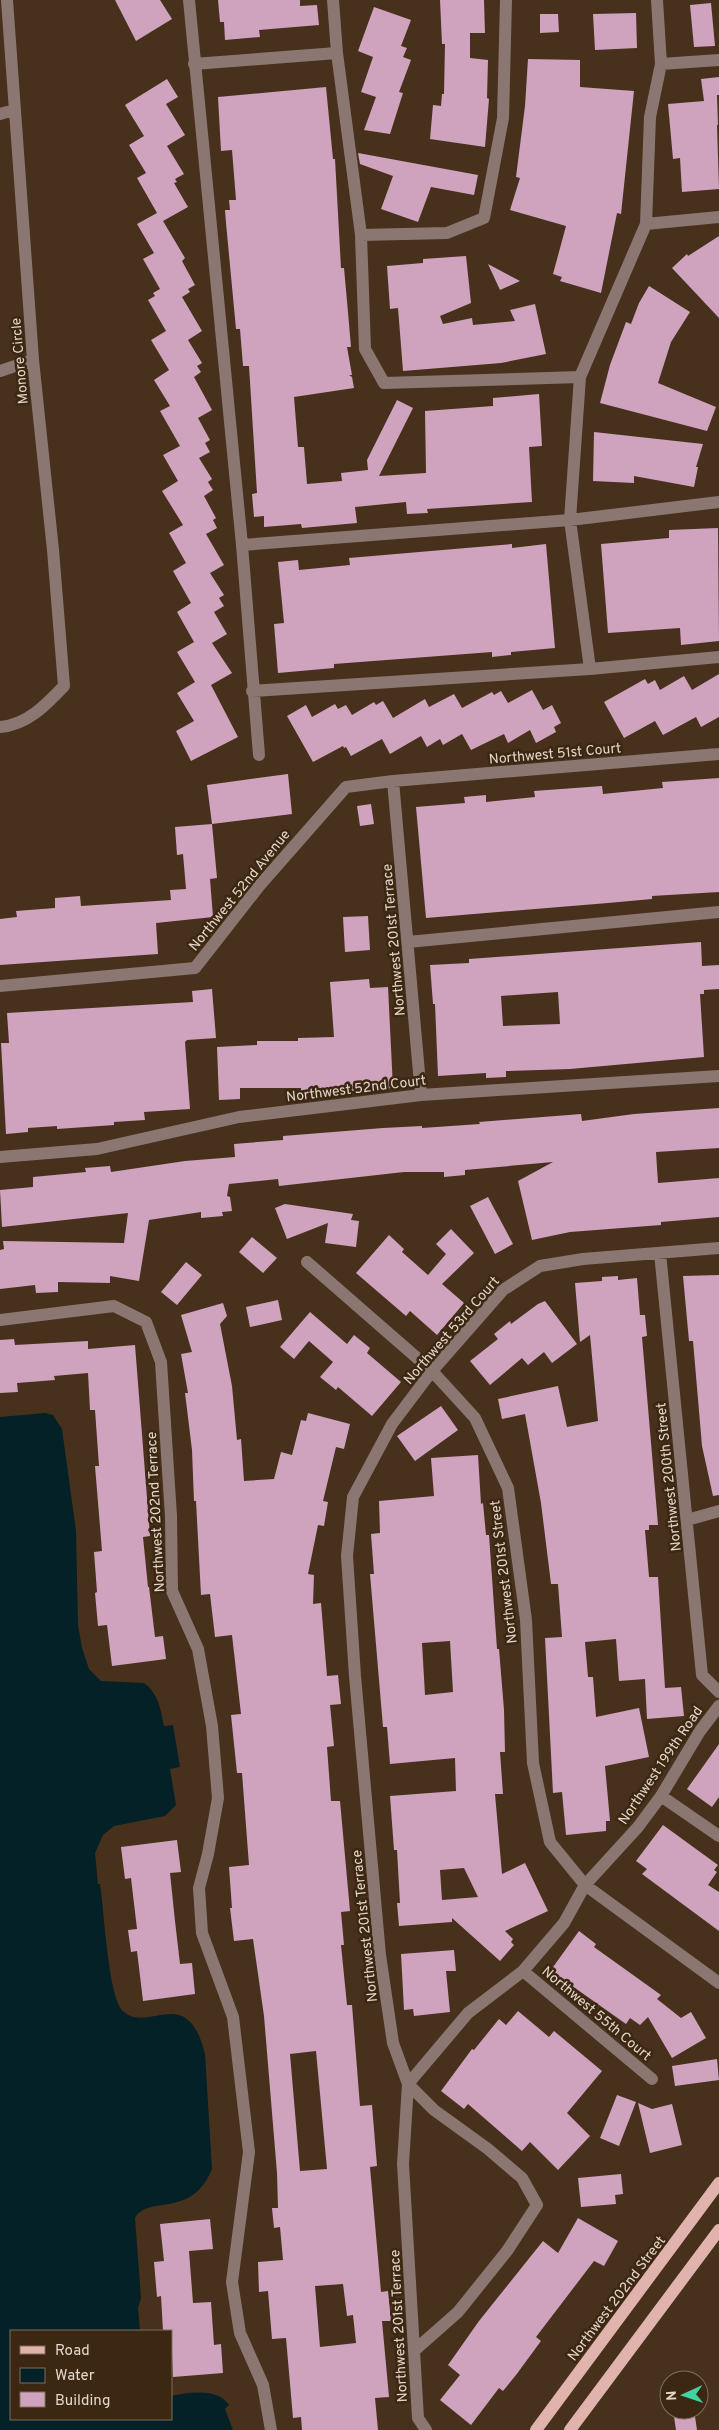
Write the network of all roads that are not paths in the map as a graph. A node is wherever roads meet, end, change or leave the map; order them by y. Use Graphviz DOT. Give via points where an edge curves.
graph roads {
  1 [pos="7,0"];
  2 [pos="188,0"];
  3 [pos="333,0"];
  4 [pos="506,0"];
  5 [pos="657,0"];
  6 [pos="337,53"];
  7 [pos="719,60"];
  8 [pos="194,64"];
  9 [pos="661,64"];
  10 [pos="14,110"];
  11 [pos="0,114"];
  12 [pos="719,217"];
  13 [pos="646,224"];
  14 [pos="361,235"];
  15 [pos="33,360"];
  16 [pos="0,371"];
  17 [pos="580,377"];
  18 [pos="719,502"];
  19 [pos="570,520"];
  20 [pos="242,545"];
  21 [pos="719,657"];
  22 [pos="590,669"];
  23 [pos="252,691"];
  24 [pos="0,727"];
  25 [pos="260,754"];
  26 [pos="719,754"];
  27 [pos="393,781"];
  28 [pos="719,912"];
  29 [pos="408,942"];
  30 [pos="0,986"];
  31 [pos="719,1076"];
  32 [pos="421,1095"];
  33 [pos="0,1157"];
  34 [pos="719,1248"];
  35 [pos="660,1253"];
  36 [pos="307,1262"];
  37 [pos="0,1320"];
  38 [pos="432,1371"];
  39 [pos="392,1424"];
  40 [pos="719,1511"];
  41 [pos="687,1520"];
  42 [pos="719,1692"];
  43 [pos="719,1706"];
  44 [pos="661,1796"];
  45 [pos="719,1836"];
  46 [pos="585,1885"];
  47 [pos="523,1971"];
  48 [pos="719,1983"];
  49 [pos="652,2079"];
  50 [pos="408,2084"];
  51 [pos="719,2184"];
  52 [pos="719,2230"];
  53 [pos="415,2350"];
  54 [pos="271,2430"];
  55 [pos="426,2430"];
  56 [pos="536,2430"];
  57 [pos="570,2430"];
  1 -- 10 [label="street, Monore Circle"];
  2 -- 8 [label="street"];
  3 -- 6 [label="street"];
  4 -- 14 [label="street" via="503,118 484,218 446,233"];
  5 -- 9 [label="street"];
  6 -- 8 [label="street"];
  6 -- 14 [label="street"];
  7 -- 9 [label="street"];
  8 -- 20 [label="street"];
  9 -- 13 [label="street" via="650,117"];
  10 -- 11 [label="street"];
  10 -- 15 [label="street, Monore Circle"];
  12 -- 13 [label="street"];
  13 -- 17 [label="street"];
  14 -- 17 [label="street" via="365,349 384,382"];
  15 -- 16 [label="street"];
  15 -- 24 [label="street, Monore Circle" via="64,686 41,710 10,726"];
  17 -- 19 [label="street"];
  18 -- 19 [label="street"];
  19 -- 20 [label="street"];
  19 -- 22 [label="street"];
  20 -- 23 [label="street"];
  21 -- 22 [label="street"];
  22 -- 23 [label="street"];
  23 -- 25 [label="street"];
  26 -- 27 [label="street, Northwest 51st Court"];
  27 -- 29 [label="street, Northwest 201st Terrace"];
  27 -- 30 [label="street, Northwest 52nd Avenue" via="346,787 260,885 196,968"];
  28 -- 29 [label="street"];
  29 -- 32 [label="street, Northwest 201st Terrace"];
  31 -- 32 [label="street, Northwest 52nd Court"];
  32 -- 33 [label="street, Northwest 52nd Court" via="239,1117 97,1149"];
  34 -- 35 [label="street, Northwest 53rd Court"];
  35 -- 38 [label="street, Northwest 53rd Court" via="540,1266 502,1290"];
  35 -- 41 [label="street, Northwest 200th Street"];
  36 -- 38 [label="street, Northwest 201st Street"];
  37 -- 54 [label="street, Northwest 202nd Terrace" via="114,1306 146,1322 161,1362 172,1592 198,1649 212,1726 218,1798 199,1888 202,1933 233,2017 249,2152 232,2282 240,2333 263,2385"];
  38 -- 39 [label="street, Northwest 53rd Court"];
  38 -- 46 [label="street, Northwest 201st Street" via="475,1418 508,1488 526,1620 532,1763 550,1842"];
  39 -- 50 [label="street, Northwest 201st Terrace" via="353,1498 348,1556 355,1676 380,1956 393,2043"];
  40 -- 41 [label="street"];
  41 -- 42 [label="street, Northwest 200th Street" via="702,1676"];
  43 -- 44 [label="street, Northwest 199th Road"];
  44 -- 45 [label="street"];
  44 -- 46 [label="street, Northwest 199th Road" via="638,1827"];
  46 -- 47 [label="street, Northwest 199th Road" via="564,1923"];
  46 -- 48 [label="street, Northwest 201st Street"];
  47 -- 49 [label="street, Northwest 55th Court"];
  47 -- 50 [label="street, Northwest 199th Road" via="468,2013"];
  50 -- 53 [label="street, Northwest 201st Terrace" via="403,2164"];
  50 -- 53 [label="street" via="434,2110 522,2178 537,2204 458,2312"];
  51 -- 56 [label="main road, Northwest 202nd Street"];
  52 -- 57 [label="main road"];
  53 -- 55 [label="street, Northwest 201st Terrace" via="418,2418"];
}
